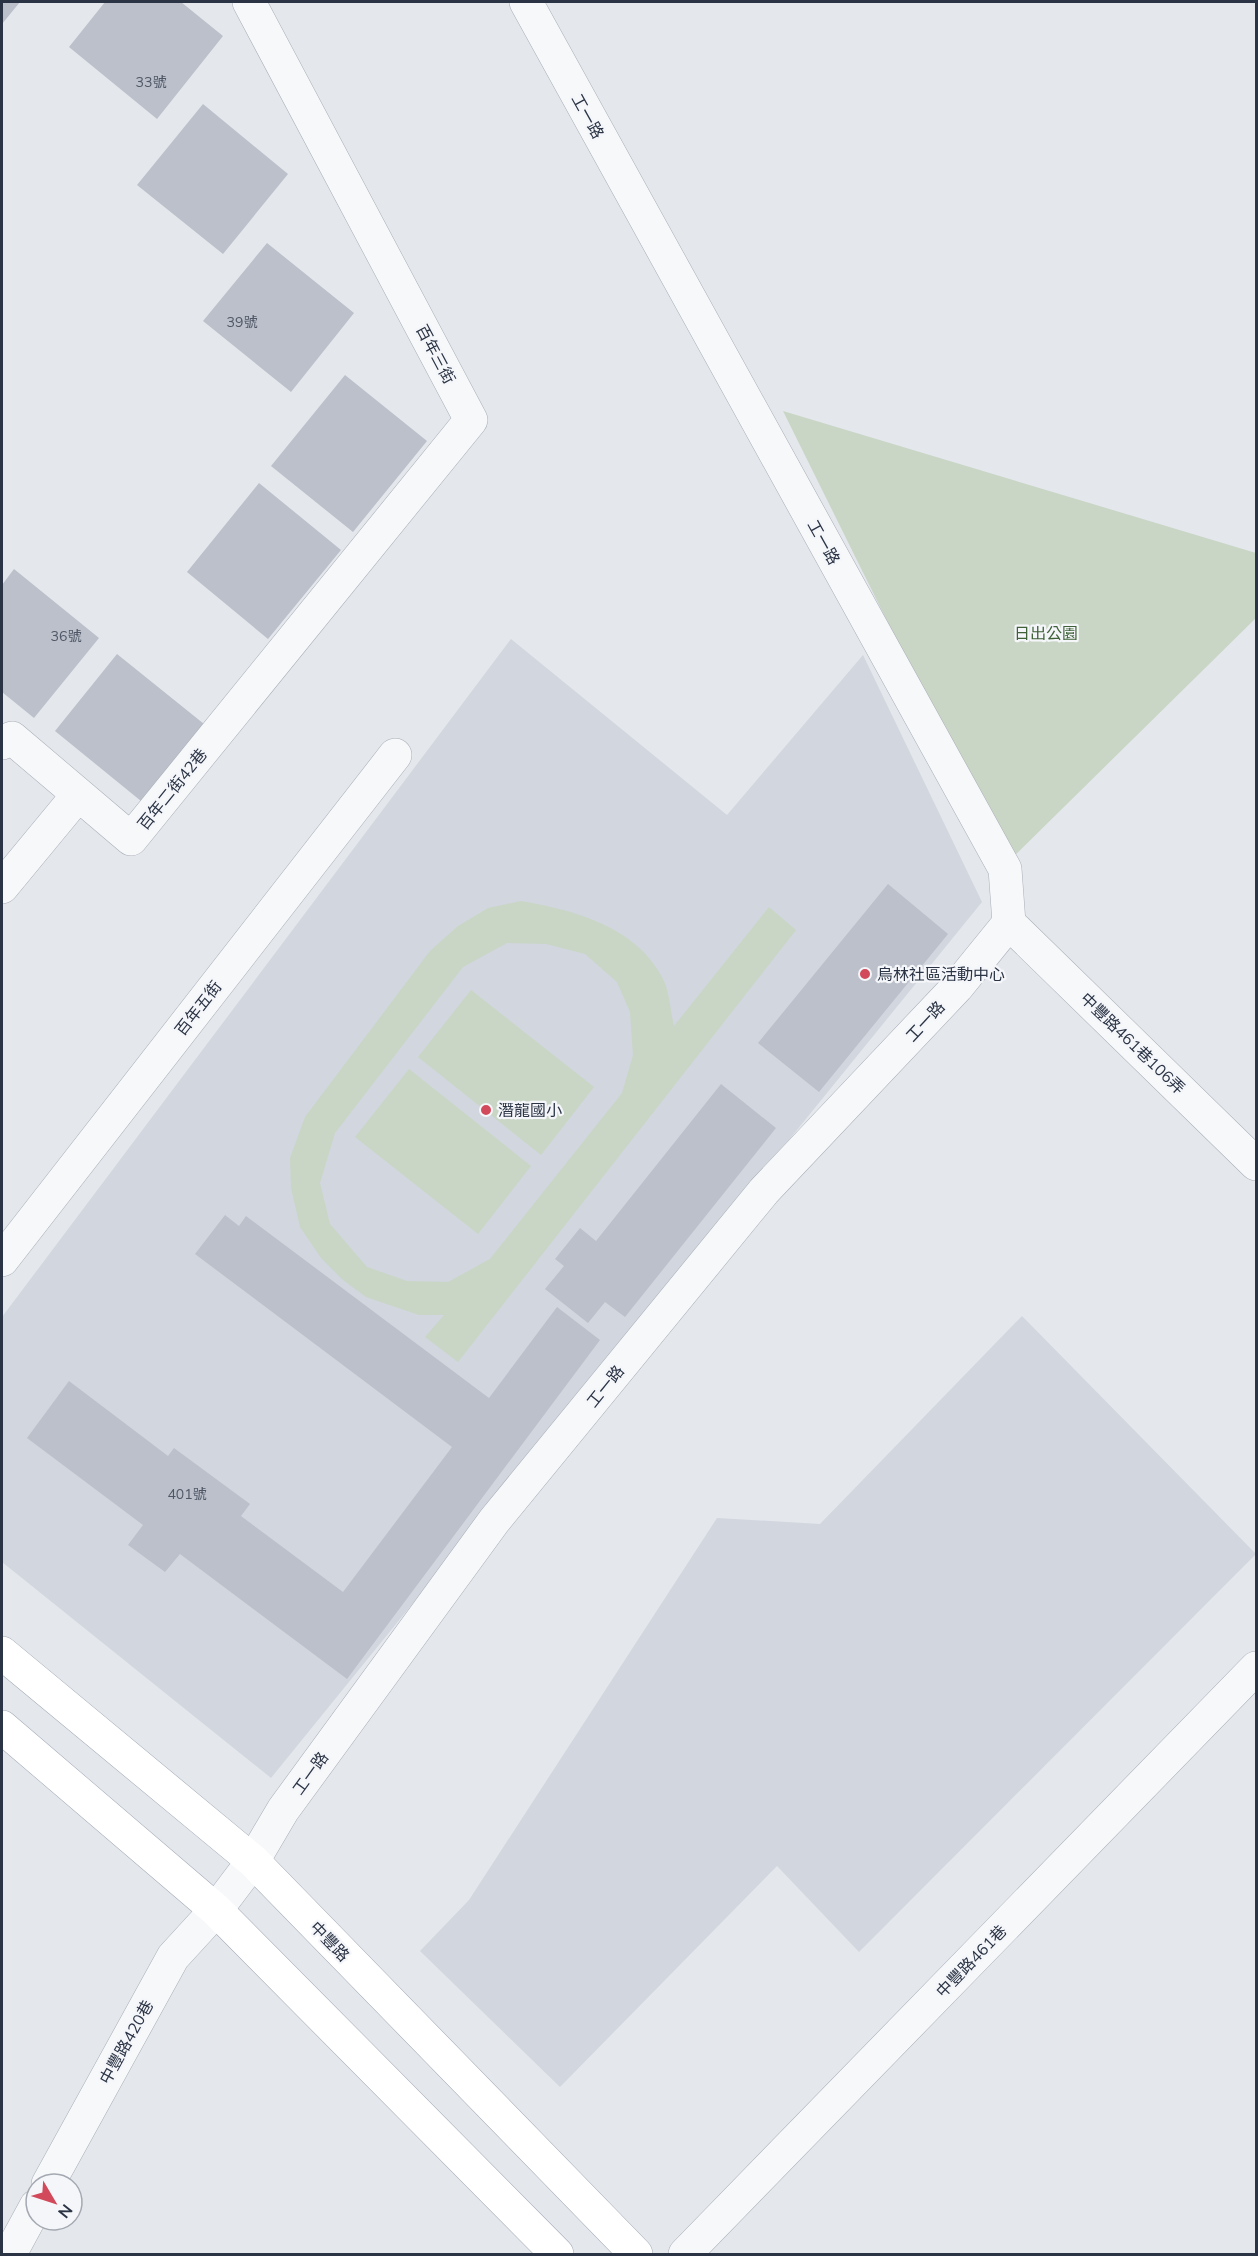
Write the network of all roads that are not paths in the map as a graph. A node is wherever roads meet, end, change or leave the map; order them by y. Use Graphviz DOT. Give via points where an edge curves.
graph roads {
  1 [pos="249,2"];
  2 [pos="526,2"];
  3 [pos="267,672"];
  4 [pos="7,741"];
  5 [pos="395,755"];
  6 [pos="78,795"];
  7 [pos="2,887"];
  8 [pos="1009,923"];
  9 [pos="1257,1164"];
  10 [pos="2,1260"];
  11 [pos="2,1653"];
  12 [pos="1257,1668"];
  13 [pos="2,1727"];
  14 [pos="253,1861"];
  15 [pos="216,1910"];
  16 [pos="55,2172"];
  17 [pos="24,2228"];
  18 [pos="10,2254"];
  19 [pos="557,2254"];
  20 [pos="636,2254"];
  21 [pos="685,2254"];
  1 -- 3 [label="street, 百年三街" via="471,420"];
  2 -- 8 [label="street, 工一路" via="1005,868"];
  3 -- 6 [label="street, 百年二街42巷" via="131,839"];
  4 -- 6 [label="street, 百年二街42巷"];
  5 -- 10 [label="street, 百年五街"];
  6 -- 7 [label="street"];
  8 -- 9 [label="street, 中豐路461巷106弄"];
  8 -- 14 [label="street, 工一路" via="957,987 764,1191 494,1521 283,1810"];
  11 -- 14 [label="main road, 中豐路"];
  12 -- 21 [label="street, 中豐路461巷"];
  13 -- 15 [label="main road"];
  14 -- 15 [label="street, 工一路"];
  14 -- 20 [label="main road, 中豐路"];
  15 -- 16 [label="street, 中豐路420巷" via="173,1957"];
  15 -- 19 [label="main road"];
  17 -- 18 [label="street"];
}
